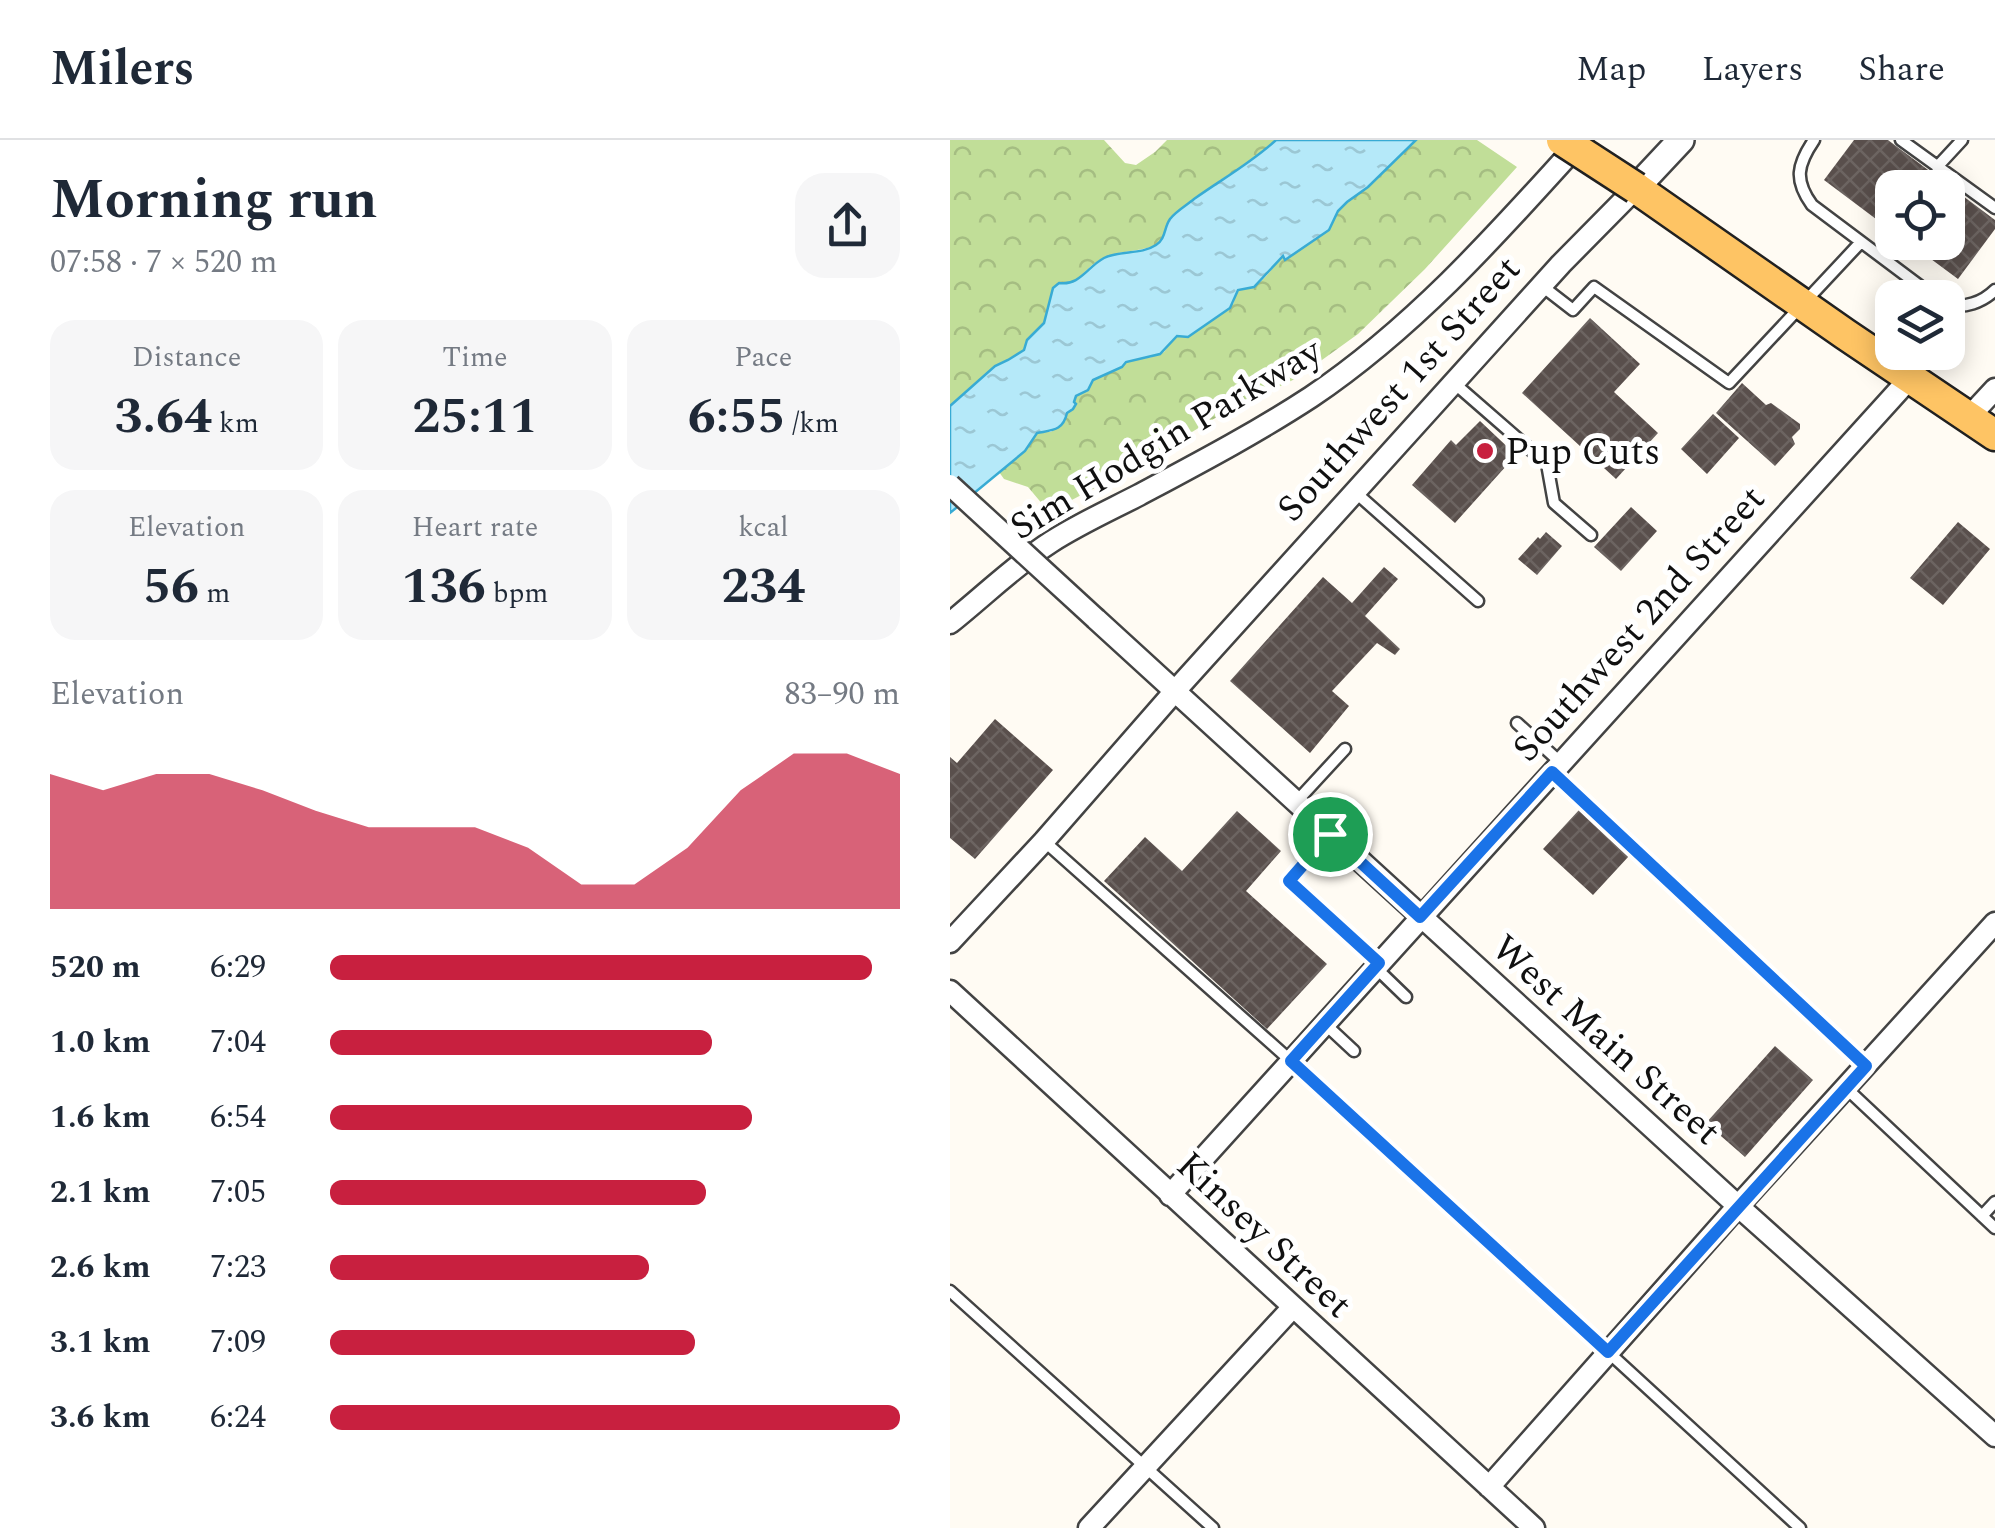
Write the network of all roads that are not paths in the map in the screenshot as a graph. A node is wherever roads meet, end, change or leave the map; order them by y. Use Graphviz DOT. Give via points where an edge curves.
graph roads {
  1 [pos="1562,140"];
  2 [pos="1582,140"];
  3 [pos="1681,140"];
  4 [pos="1814,140"];
  5 [pos="1901,140"];
  6 [pos="1962,140"];
  7 [pos="1938,167"];
  8 [pos="1636,188"];
  9 [pos="1995,208"];
  10 [pos="1861,242"];
  11 [pos="1912,280"];
  12 [pos="1541,286"];
  13 [pos="1995,290"];
  14 [pos="1802,304"];
  15 [pos="1965,306"];
  16 [pos="1910,378"];
  17 [pos="1454,383"];
  18 [pos="1995,389"];
  19 [pos="1970,417"];
  20 [pos="1995,435"];
  21 [pos="950,485"];
  22 [pos="1355,492"];
  23 [pos="1591,535"];
  24 [pos="1478,601"];
  25 [pos="950,623"];
  26 [pos="1175,691"];
  27 [pos="1517,724"];
  28 [pos="1345,749"];
  29 [pos="1556,767"];
  30 [pos="1296,802"];
  31 [pos="1330,834"];
  32 [pos="1044,841"];
  33 [pos="1420,917"];
  34 [pos="1995,924"];
  35 [pos="950,942"];
  36 [pos="1377,965"];
  37 [pos="950,991"];
  38 [pos="1406,997"];
  39 [pos="1324,1024"];
  40 [pos="1354,1051"];
  41 [pos="1291,1061"];
  42 [pos="1866,1066"];
  43 [pos="1846,1088"];
  44 [pos="1170,1195"];
  45 [pos="1995,1202"];
  46 [pos="1738,1206"];
  47 [pos="1982,1216"];
  48 [pos="1995,1228"];
  49 [pos="950,1291"];
  50 [pos="1293,1308"];
  51 [pos="1608,1352"];
  52 [pos="1995,1436"];
  53 [pos="1145,1467"];
  54 [pos="1489,1487"];
  55 [pos="1089,1528"];
  56 [pos="1212,1528"];
  57 [pos="1534,1528"];
  58 [pos="1800,1528"];
  1 -- 8 [label="main road, bridge"];
  2 -- 25 [label="street, Sim Hodgin Parkway" via="1438,293 1346,372 1245,438 1054,540"];
  3 -- 8 [label="street, Southwest 1st Street"];
  4 -- 10 [label="lane" via="1799,173 1802,190"];
  5 -- 7 [label="lane"];
  6 -- 7 [label="lane"];
  7 -- 9 [label="lane"];
  8 -- 12 [label="street, Southwest 1st Street"];
  8 -- 14 [label="main road"];
  10 -- 11 [label="lane"];
  10 -- 14 [label="lane"];
  12 -- 14 [label="lane" via="1573,310 1594,287 1729,383"];
  12 -- 17 [label="street, Southwest 1st Street"];
  13 -- 15 [label="lane"];
  14 -- 16 [label="main road"];
  16 -- 19 [label="main road"];
  16 -- 29 [label="street, Southwest 2nd Street"];
  17 -- 22 [label="street, Southwest 1st Street"];
  17 -- 23 [label="lane" via="1547,464 1554,502"];
  18 -- 19 [label="street"];
  19 -- 20 [label="main road"];
  21 -- 26 [label="street, West Main Street, bridge"];
  22 -- 24 [label="lane"];
  22 -- 26 [label="street, Southwest 1st Street"];
  26 -- 30 [label="street, West Main Street"];
  26 -- 32 [label="street, Southwest 1st Street"];
  27 -- 29 [label="lane"];
  28 -- 30 [label="lane"];
  29 -- 33 [label="street, Southwest 2nd Street"];
  29 -- 42 [label="lane"];
  30 -- 31 [label="street, West Main Street"];
  31 -- 33 [label="street, West Main Street"];
  31 -- 36 [label="lane" via="1289,881"];
  32 -- 35 [label="street, Southwest 1st Street"];
  32 -- 41 [label="lane"];
  33 -- 36 [label="street, Southwest 2nd Street"];
  33 -- 46 [label="street, West Main Street"];
  34 -- 42 [label="street"];
  36 -- 38 [label="lane"];
  36 -- 39 [label="street, Southwest 2nd Street"];
  37 -- 44 [label="street, Kinsey Street"];
  39 -- 40 [label="lane"];
  39 -- 41 [label="street, Southwest 2nd Street"];
  41 -- 44 [label="street, Southwest 2nd Street"];
  41 -- 51 [label="lane"];
  42 -- 43 [label="street"];
  43 -- 46 [label="street"];
  43 -- 47 [label="lane"];
  44 -- 50 [label="street, Kinsey Street"];
  45 -- 47 [label="lane"];
  46 -- 51 [label="street"];
  46 -- 52 [label="street, West Main Street"];
  47 -- 48 [label="lane"];
  49 -- 53 [label="lane"];
  50 -- 53 [label="street"];
  50 -- 54 [label="street, Kinsey Street"];
  51 -- 54 [label="street"];
  51 -- 58 [label="lane"];
  53 -- 55 [label="street"];
  53 -- 56 [label="lane"];
  54 -- 57 [label="street, Kinsey Street"];
}
